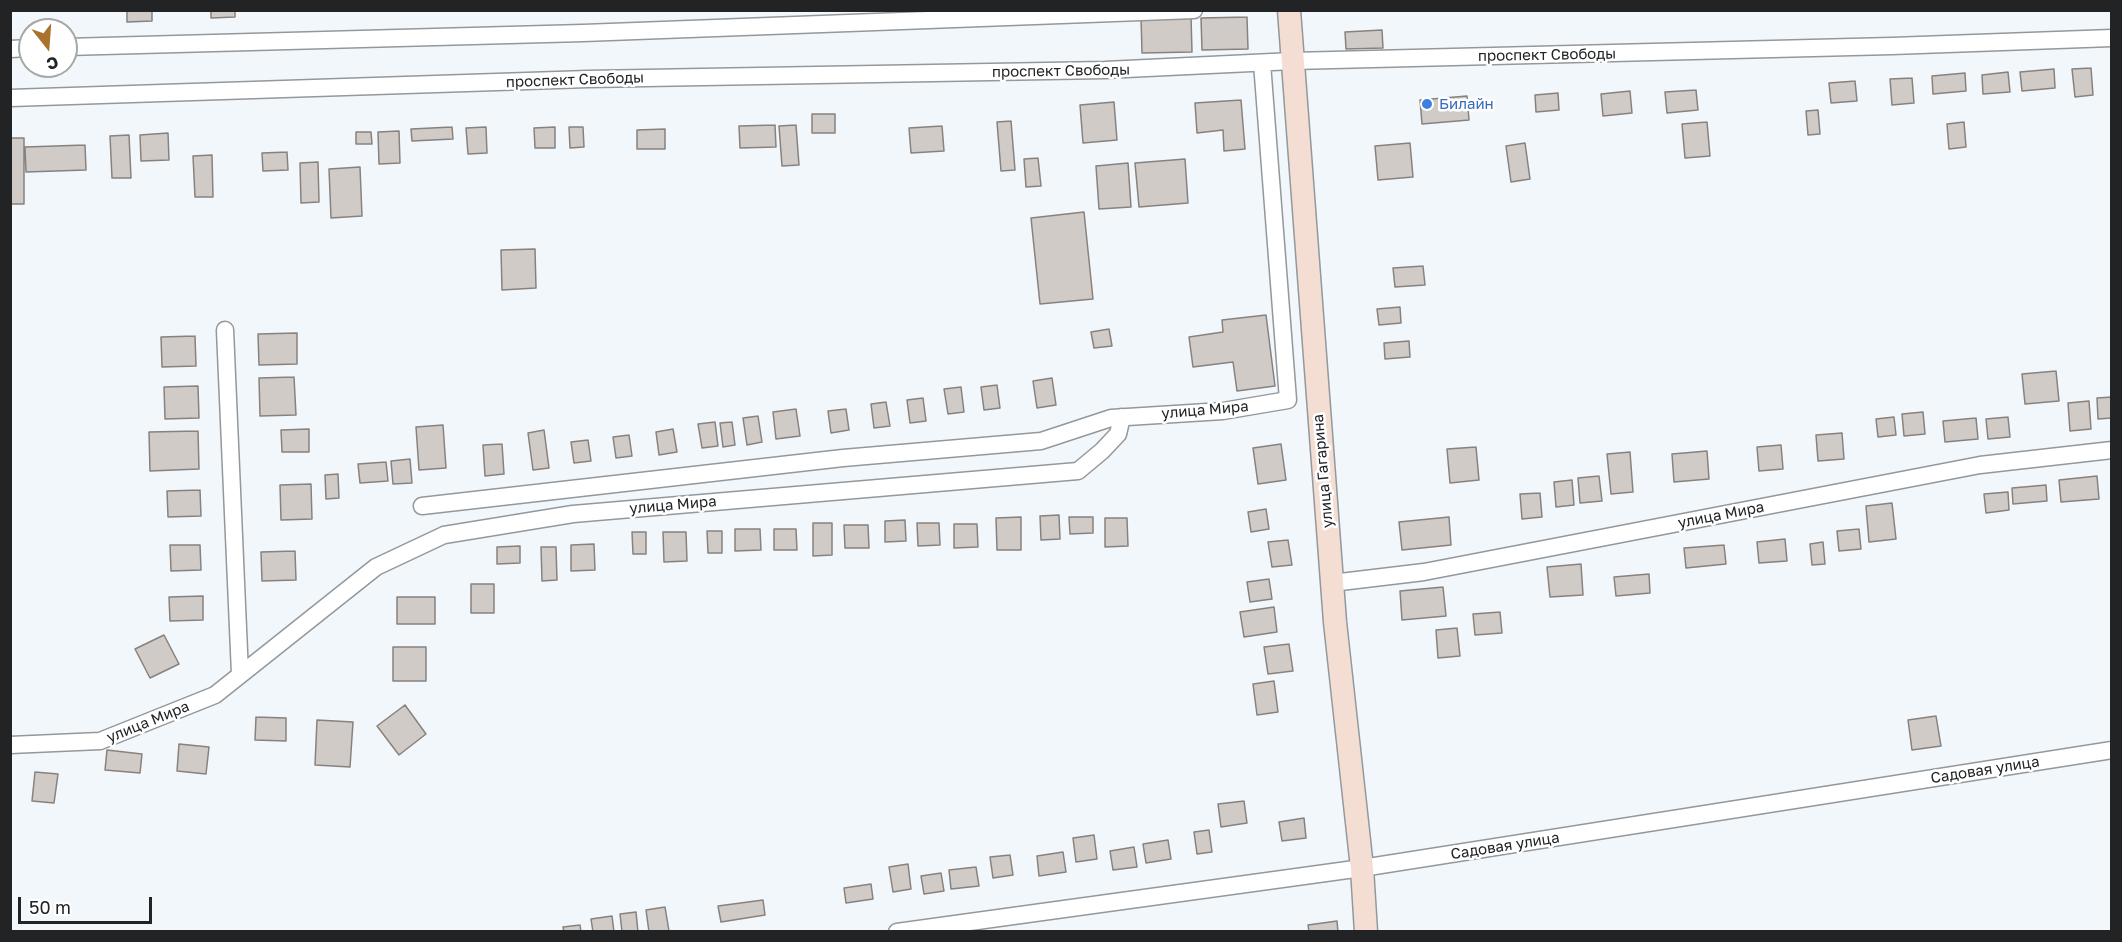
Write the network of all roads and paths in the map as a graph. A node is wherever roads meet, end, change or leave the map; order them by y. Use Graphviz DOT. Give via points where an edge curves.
graph roads {
  1 [pos="1194,10"];
  2 [pos="1289,10"];
  3 [pos="2112,38"];
  4 [pos="78,47"];
  5 [pos="1293,61"];
  6 [pos="1262,63"];
  7 [pos="10,98"];
  8 [pos="225,330"];
  9 [pos="1122,417"];
  10 [pos="2112,450"];
  11 [pos="422,506"];
  12 [pos="1332,582"];
  13 [pos="240,674"];
  14 [pos="10,745"];
  15 [pos="2112,750"];
  16 [pos="1362,868"];
  17 [pos="897,932"];
  18 [pos="1366,932"];
  1 -- 4 [label="street"];
  2 -- 5 [label="main road, улица Гагарина"];
  3 -- 5 [label="street, проспект Свободы"];
  5 -- 6 [label="street, проспект Свободы"];
  5 -- 12 [label="main road, улица Гагарина"];
  6 -- 7 [label="street, проспект Свободы" via="1095,71 576,80"];
  6 -- 9 [label="street, улица Мира" via="1288,400 1223,411"];
  8 -- 13 [label="street"];
  9 -- 11 [label="street, улица Мира" via="1041,441 843,458"];
  9 -- 13 [label="street, улица Мира" via="1118,435 1078,471 573,514 444,535 376,567"];
  10 -- 12 [label="street, улица Мира" via="1980,465 1424,572"];
  12 -- 16 [label="main road, улица Гагарина"];
  13 -- 14 [label="street, улица Мира" via="216,695 100,741"];
  15 -- 16 [label="street, Садовая улица"];
  16 -- 17 [label="street, Садовая улица"];
  16 -- 18 [label="main road, улица Гагарина"];
}
